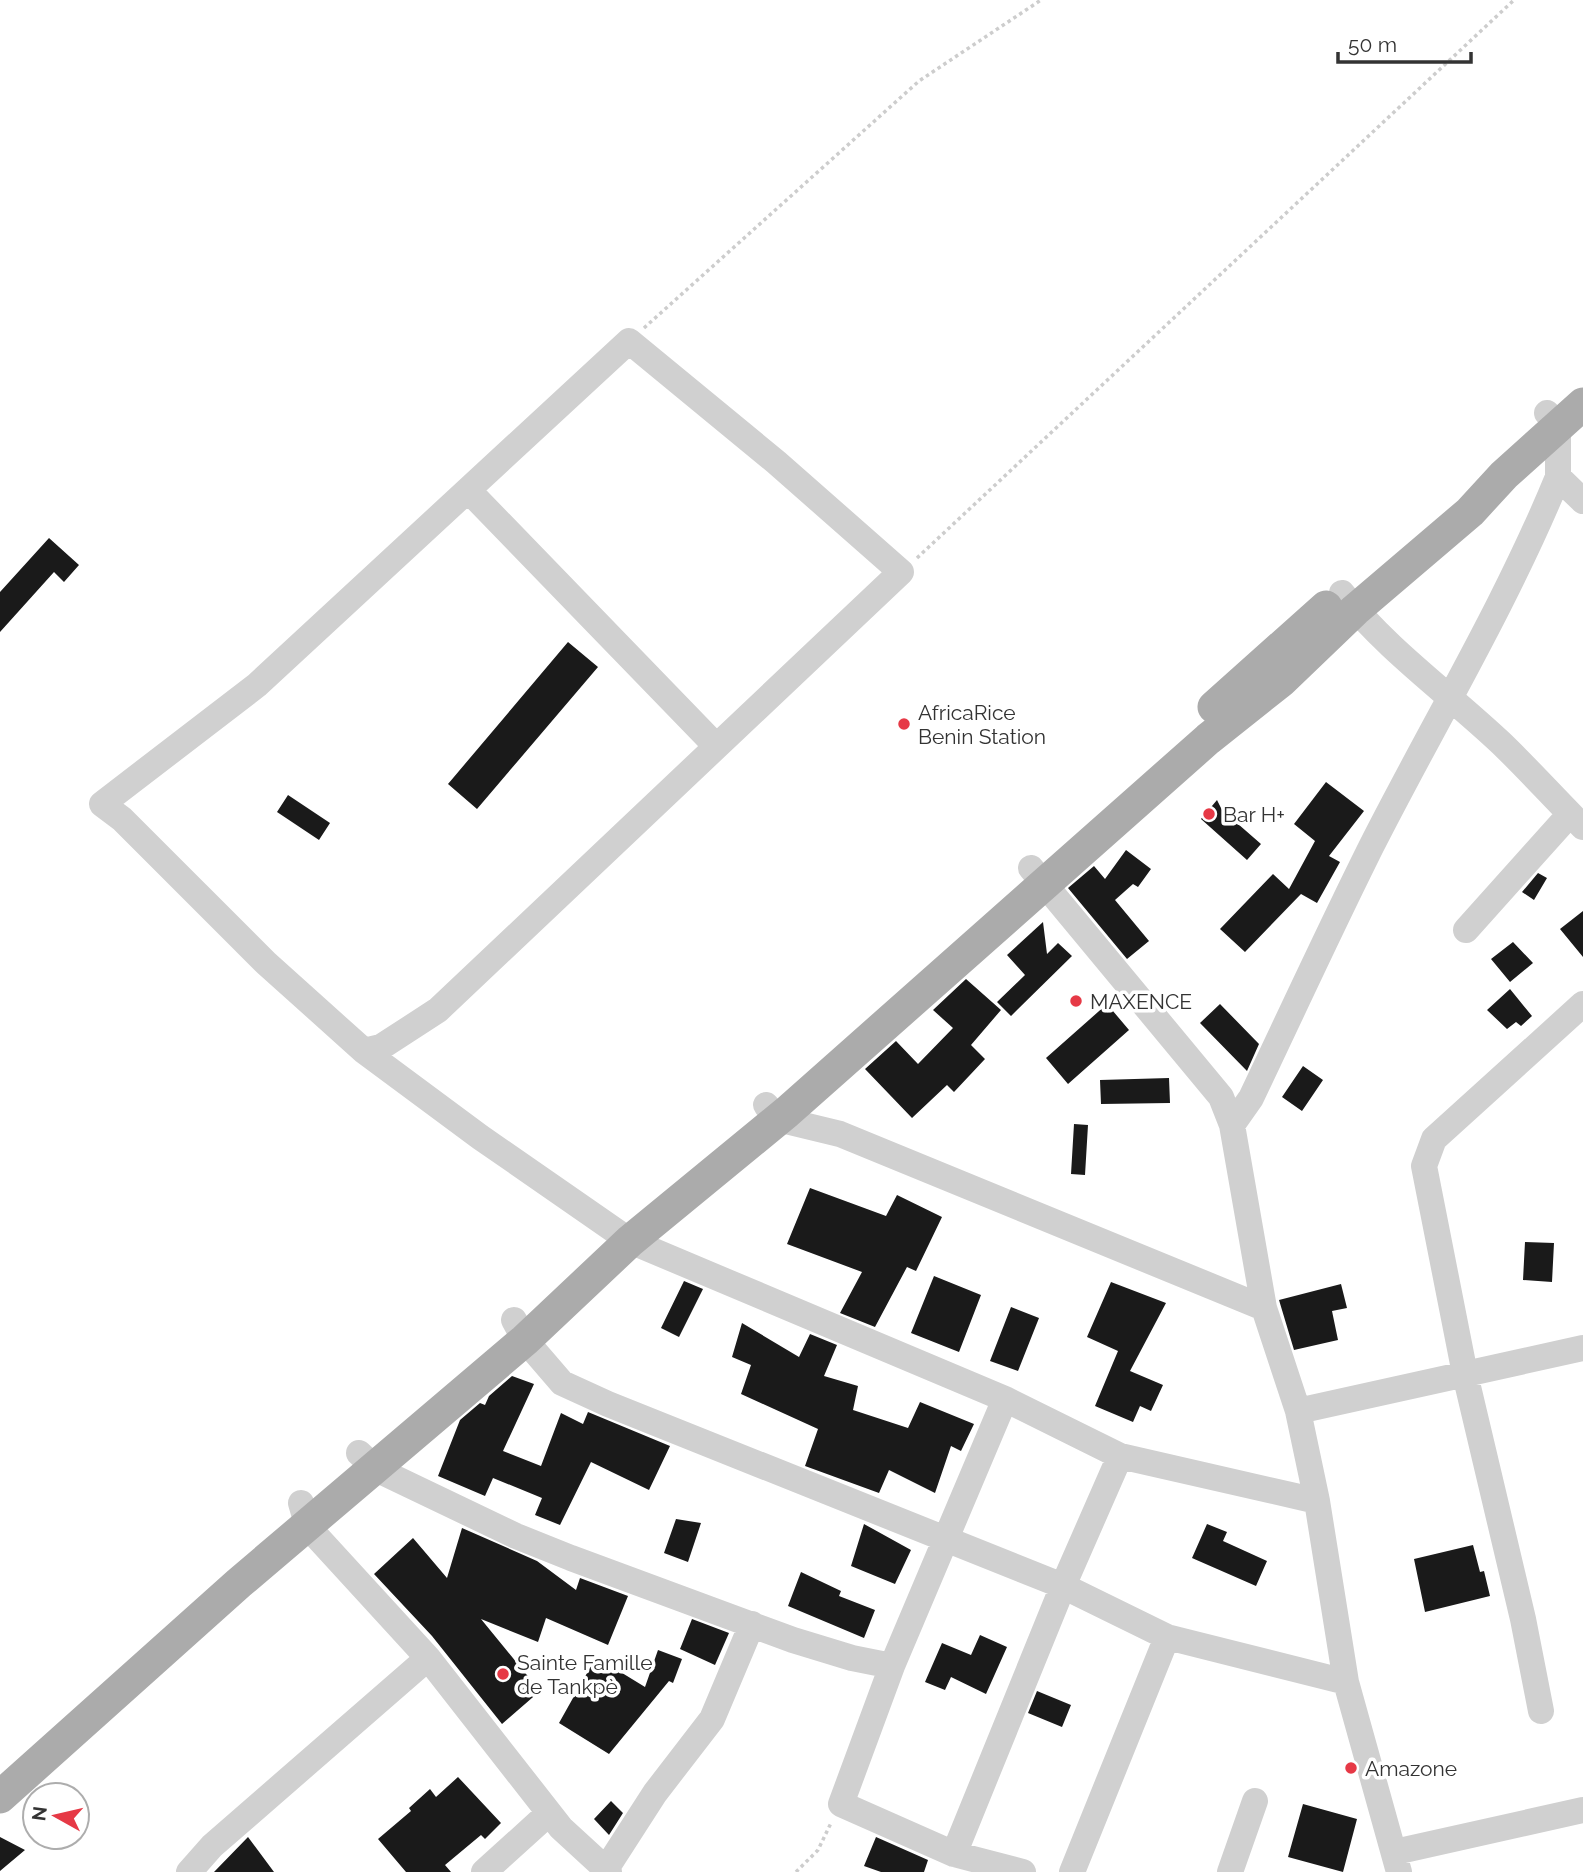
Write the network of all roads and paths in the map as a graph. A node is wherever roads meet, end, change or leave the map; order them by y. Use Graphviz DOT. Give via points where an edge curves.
graph roads {
  1 [pos="1041,0"];
  2 [pos="1514,0"];
  3 [pos="629,341"];
  4 [pos="1583,382"];
  5 [pos="1583,404"];
  6 [pos="1552,419"];
  7 [pos="1558,477"];
  8 [pos="469,491"];
  9 [pos="1583,501"];
  10 [pos="901,572"];
  11 [pos="1348,601"];
  12 [pos="1449,699"];
  13 [pos="716,746"];
  14 [pos="1576,820"];
  15 [pos="1038,877"];
  16 [pos="1466,930"];
  17 [pos="1583,1004"];
  18 [pos="364,1052"];
  19 [pos="772,1112"];
  20 [pos="1232,1125"];
  21 [pos="622,1236"];
  22 [pos="1264,1307"];
  23 [pos="520,1330"];
  24 [pos="1583,1348"];
  25 [pos="1465,1374"];
  26 [pos="1005,1399"];
  27 [pos="1298,1411"];
  28 [pos="1120,1456"];
  29 [pos="368,1461"];
  30 [pos="1317,1501"];
  31 [pos="305,1515"];
  32 [pos="947,1539"];
  33 [pos="1063,1586"];
  34 [pos="752,1624"];
  35 [pos="1167,1637"];
  36 [pos="428,1658"];
  37 [pos="892,1666"];
  38 [pos="1346,1682"];
  39 [pos="1541,1711"];
  40 [pos="0,1769"];
  41 [pos="0,1797"];
  42 [pos="1255,1801"];
  43 [pos="841,1804"];
  44 [pos="1583,1810"];
  45 [pos="549,1813"];
  46 [pos="954,1854"];
  47 [pos="1397,1862"];
  48 [pos="608,1870"];
  49 [pos="189,1872"];
  50 [pos="484,1872"];
  51 [pos="796,1872"];
  52 [pos="1023,1872"];
  53 [pos="1072,1872"];
  54 [pos="1230,1872"];
  1 -- 3 [label="path" via="919,81"];
  2 -- 10 [label="path"];
  3 -- 8 [label="street"];
  3 -- 10 [label="street"];
  4 -- 6 [label="main road"];
  5 -- 6 [label="main road"];
  6 -- 7 [label="street"];
  6 -- 11 [label="main road" via="1470,512"];
  7 -- 9 [label="street"];
  7 -- 12 [label="street"];
  8 -- 13 [label="street"];
  8 -- 18 [label="street" via="257,685 102,804"];
  10 -- 13 [label="street"];
  11 -- 12 [label="street"];
  11 -- 15 [label="main road" via="1282,681"];
  12 -- 14 [label="street" via="1500,742"];
  12 -- 20 [label="street" via="1371,847 1251,1098"];
  13 -- 18 [label="street" via="438,1010 381,1047"];
  14 -- 16 [label="street"];
  15 -- 19 [label="main road" via="879,1027"];
  15 -- 20 [label="street" via="1221,1097"];
  17 -- 25 [label="street" via="1434,1139 1424,1166"];
  18 -- 21 [label="street"];
  19 -- 21 [label="main road"];
  19 -- 22 [label="street" via="840,1134"];
  20 -- 22 [label="street"];
  21 -- 23 [label="main road"];
  21 -- 26 [label="street"];
  22 -- 27 [label="street"];
  23 -- 29 [label="main road"];
  23 -- 32 [label="street" via="562,1383 692,1440"];
  24 -- 25 [label="street"];
  25 -- 27 [label="street"];
  25 -- 39 [label="street"];
  26 -- 28 [label="street"];
  26 -- 32 [label="street"];
  27 -- 30 [label="street"];
  28 -- 30 [label="street"];
  28 -- 33 [label="street"];
  29 -- 31 [label="main road"];
  29 -- 34 [label="street" via="516,1536"];
  30 -- 38 [label="street"];
  31 -- 36 [label="street"];
  31 -- 40 [label="main road"];
  31 -- 41 [label="main road" via="239,1583"];
  32 -- 33 [label="street"];
  32 -- 37 [label="street"];
  33 -- 35 [label="street"];
  33 -- 46 [label="street"];
  34 -- 37 [label="street" via="852,1658"];
  34 -- 48 [label="street" via="712,1719 655,1793"];
  35 -- 38 [label="street"];
  35 -- 53 [label="street"];
  36 -- 45 [label="street"];
  36 -- 49 [label="street" via="212,1846"];
  37 -- 43 [label="street"];
  38 -- 47 [label="street"];
  42 -- 54 [label="street"];
  43 -- 46 [label="street"];
  43 -- 51 [label="path" via="818,1850"];
  44 -- 47 [label="street"];
  45 -- 48 [label="street"];
  45 -- 50 [label="street"];
  46 -- 52 [label="street"];
}
